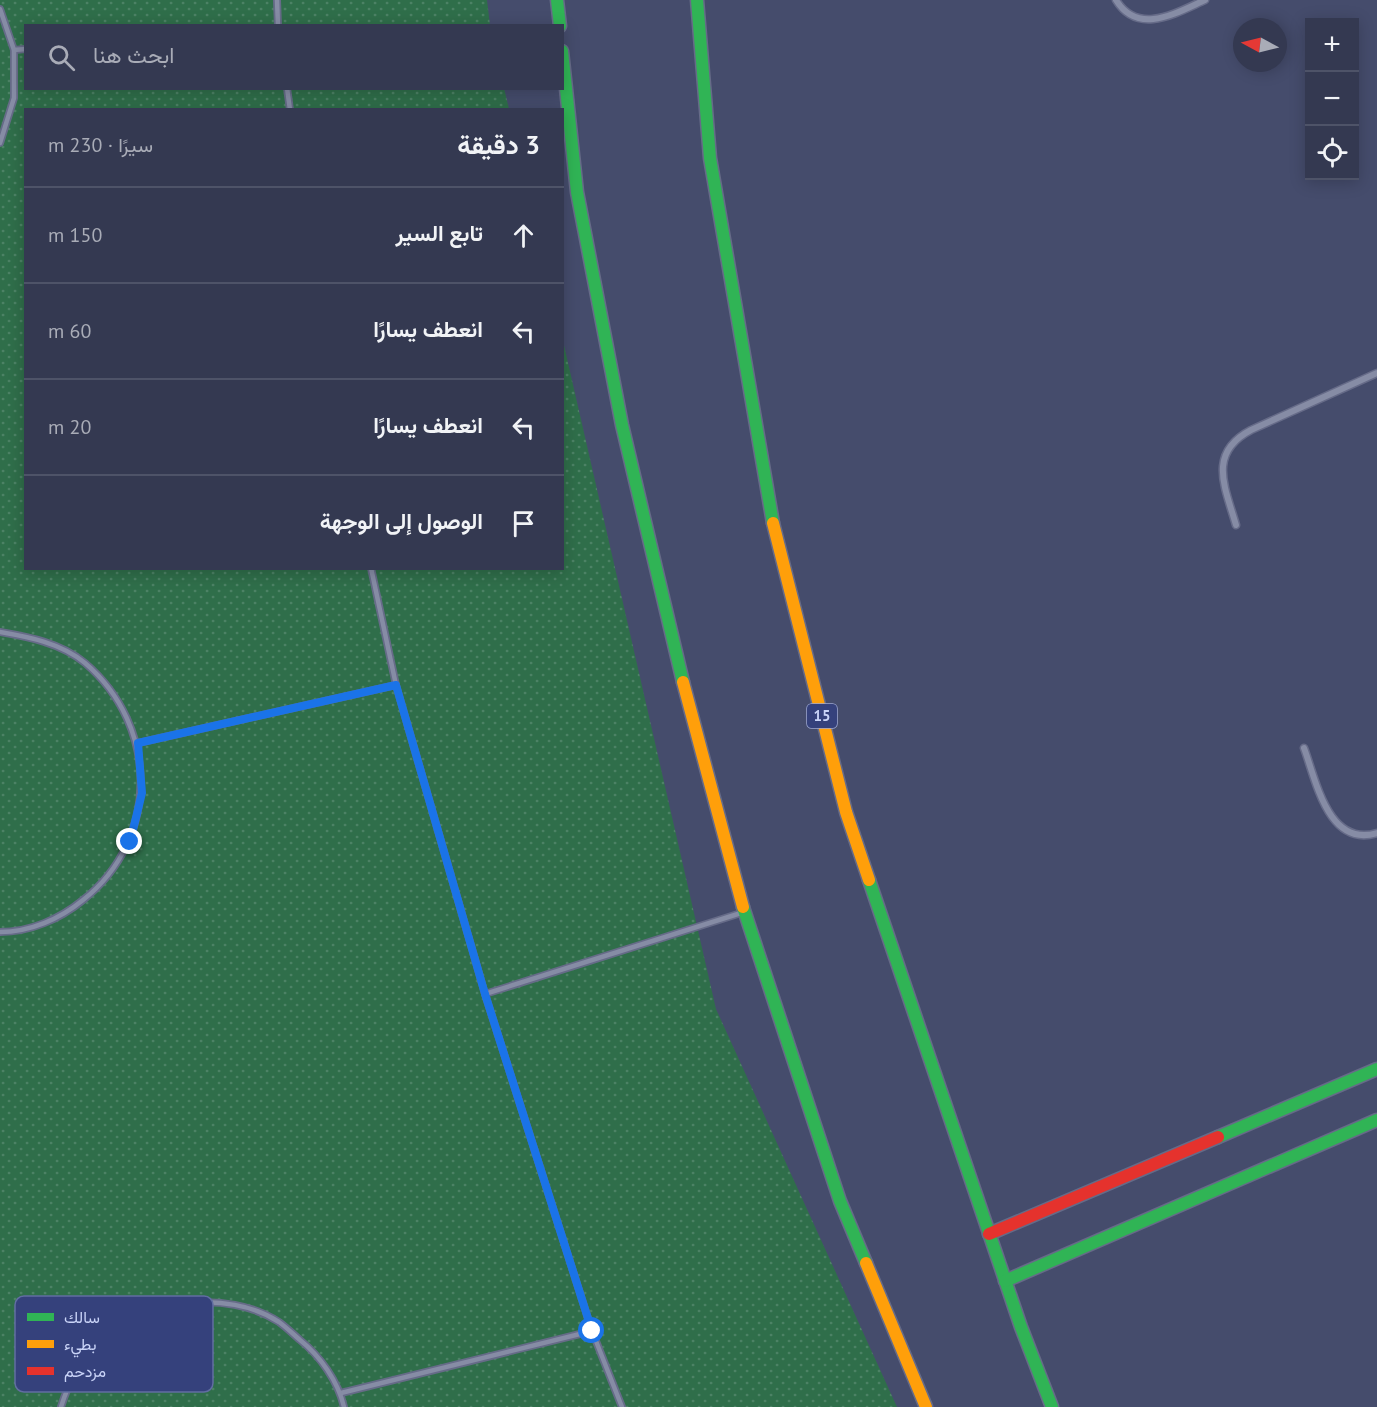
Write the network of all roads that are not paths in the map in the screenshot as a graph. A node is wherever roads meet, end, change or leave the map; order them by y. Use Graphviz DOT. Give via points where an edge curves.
graph roads {
  1 [pos="277,0"];
  2 [pos="557,0"];
  3 [pos="697,0"];
  4 [pos="1116,0"];
  5 [pos="1205,0"];
  6 [pos="0,9"];
  7 [pos="278,24"];
  8 [pos="560,24"];
  9 [pos="24,49"];
  10 [pos="14,50"];
  11 [pos="564,70"];
  12 [pos="287,90"];
  13 [pos="290,108"];
  14 [pos="0,143"];
  15 [pos="1377,374"];
  16 [pos="1236,525"];
  17 [pos="371,570"];
  18 [pos="0,632"];
  19 [pos="396,685"];
  20 [pos="138,743"];
  21 [pos="1304,748"];
  22 [pos="1377,833"];
  23 [pos="744,912"];
  24 [pos="0,932"];
  25 [pos="485,994"];
  26 [pos="1377,1069"];
  27 [pos="1377,1120"];
  28 [pos="989,1234"];
  29 [pos="1005,1281"];
  30 [pos="213,1303"];
  31 [pos="592,1331"];
  32 [pos="66,1392"];
  33 [pos="341,1394"];
  34 [pos="61,1407"];
  35 [pos="344,1407"];
  36 [pos="622,1407"];
  37 [pos="926,1407"];
  38 [pos="1052,1407"];
  1 -- 7 [label="lane"];
  2 -- 8 [label="main road"];
  3 -- 28 [label="main road, 15" via="710,158 771,517 846,812"];
  4 -- 5 [label="street" via="1130,15 1155,20"];
  6 -- 10 [label="lane"];
  9 -- 10 [label="lane"];
  10 -- 14 [label="lane" via="14,99"];
  11 -- 23 [label="main road" via="577,192 622,425 671,637"];
  12 -- 13 [label="lane"];
  15 -- 16 [label="street" via="1251,430 1229,446 1222,473"];
  17 -- 19 [label="lane"];
  18 -- 20 [label="lane" via="40,639 84,662 117,698"];
  19 -- 20 [label="lane"];
  19 -- 25 [label="lane"];
  20 -- 24 [label="lane" via="140,803 130,842 103,884 64,915 17,932"];
  21 -- 22 [label="street" via="1327,811 1335,822 1359,834"];
  23 -- 25 [label="lane"];
  23 -- 37 [label="main road" via="840,1201"];
  25 -- 31 [label="lane"];
  26 -- 28 [label="main road"];
  27 -- 29 [label="main road"];
  28 -- 29 [label="main road, 15"];
  29 -- 38 [label="main road, 15"];
  30 -- 33 [label="lane" via="232,1304 278,1321 315,1352"];
  31 -- 33 [label="lane"];
  31 -- 36 [label="lane"];
  32 -- 34 [label="lane"];
  33 -- 35 [label="lane"];
}
